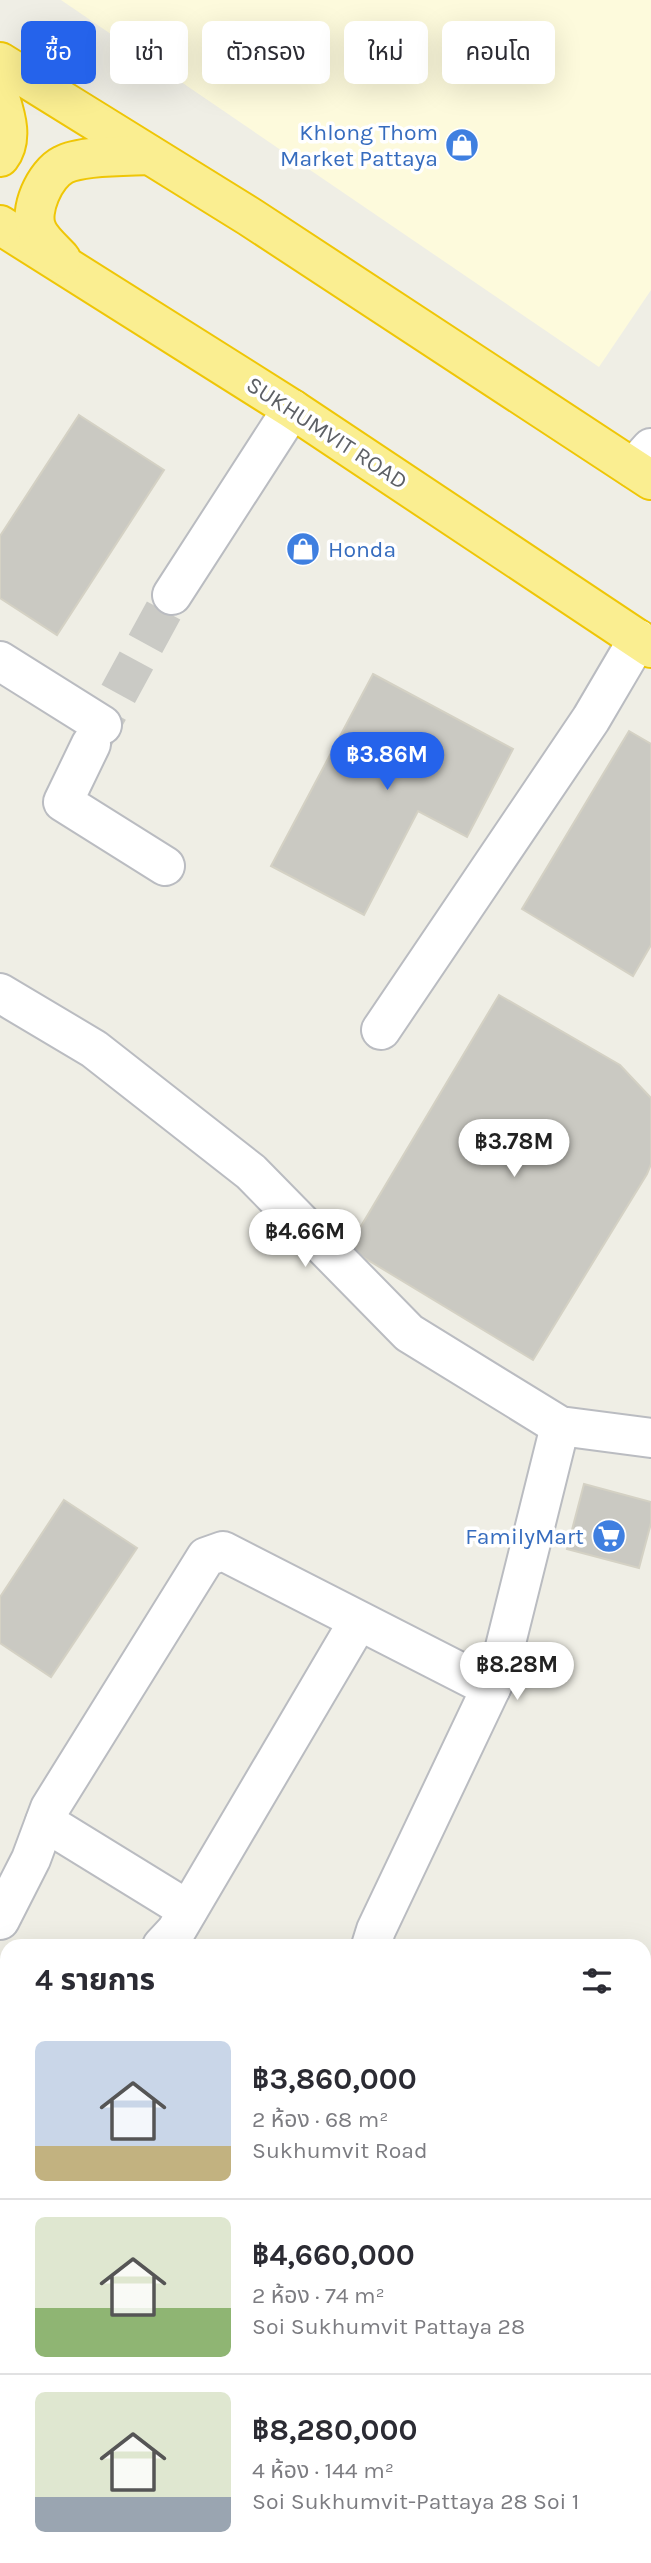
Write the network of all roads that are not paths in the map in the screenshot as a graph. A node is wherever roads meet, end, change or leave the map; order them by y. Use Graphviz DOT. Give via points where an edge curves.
graph roads {
  1 [pos="0,62"];
  2 [pos="0,99"];
  3 [pos="149,155"];
  4 [pos="0,156"];
  5 [pos="0,225"];
  6 [pos="69,268"];
  7 [pos="292,409"];
  8 [pos="645,465"];
  9 [pos="172,595"];
  10 [pos="645,643"];
  11 [pos="0,661"];
  12 [pos="164,866"];
  13 [pos="0,993"];
  14 [pos="382,1030"];
  15 [pos="560,1426"];
  16 [pos="651,1438"];
  17 [pos="358,1622"];
  18 [pos="491,1688"];
  19 [pos="45,1822"];
  20 [pos="188,1910"];
  21 [pos="0,1920"];
  22 [pos="169,1939"];
  23 [pos="373,1939"];
  1 -- 3 [label="highway"];
  2 -- 4 [label="highway" via="8,131"];
  3 -- 6 [label="highway" via="63,165 43,187 34,208 37,231"];
  3 -- 8 [label="highway"];
  5 -- 6 [label="highway, SUKHUMVIT ROAD"];
  6 -- 7 [label="highway, SUKHUMVIT ROAD"];
  7 -- 9 [label="street"];
  7 -- 10 [label="highway, SUKHUMVIT ROAD"];
  10 -- 14 [label="street"];
  11 -- 12 [label="street" via="97,735 63,802"];
  13 -- 15 [label="street" via="93,1049 251,1172 409,1334"];
  15 -- 16 [label="street"];
  15 -- 18 [label="street"];
  17 -- 18 [label="street"];
  17 -- 19 [label="street" via="223,1551 206,1557"];
  17 -- 20 [label="street"];
  18 -- 23 [label="street"];
  19 -- 20 [label="street"];
  19 -- 21 [label="street"];
  20 -- 22 [label="street"];
}
